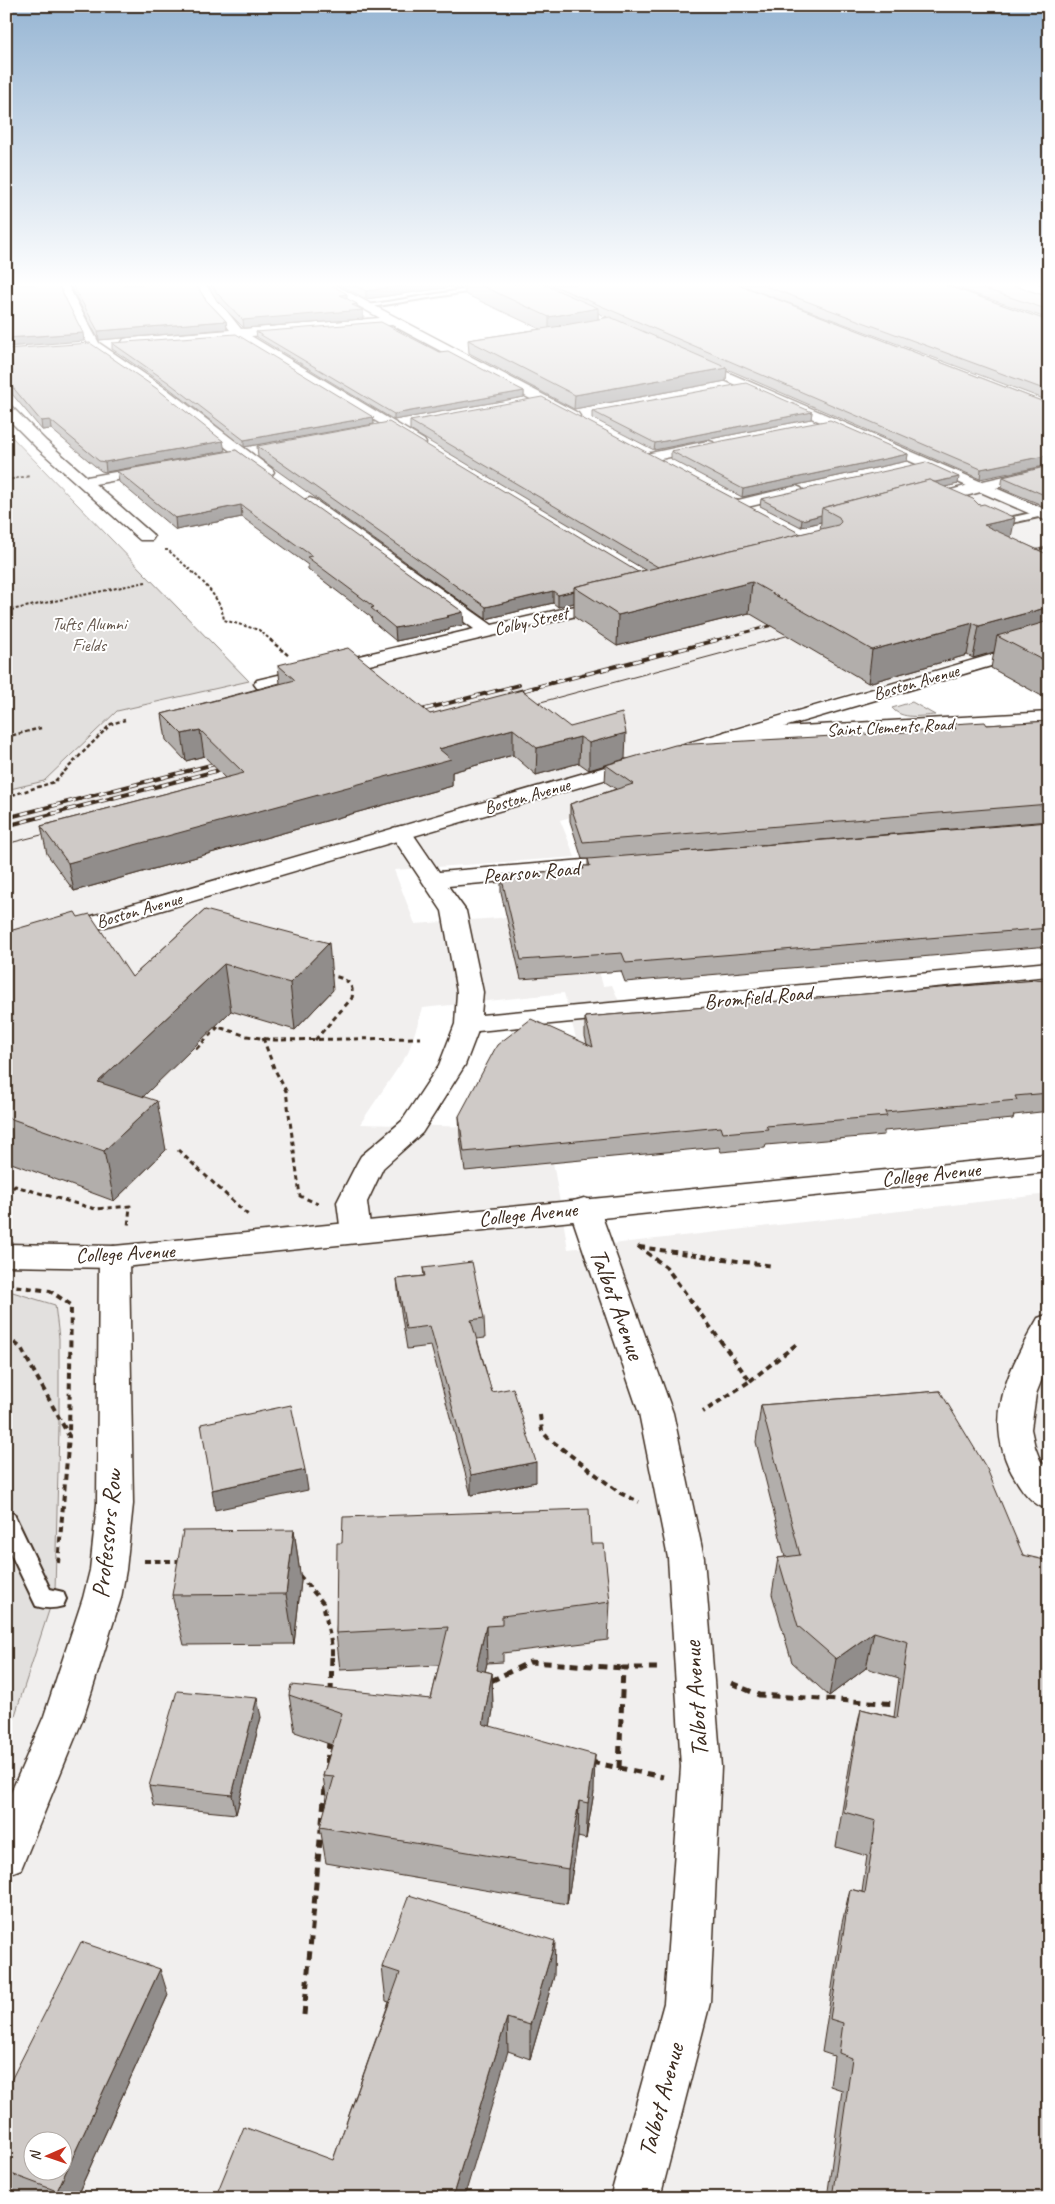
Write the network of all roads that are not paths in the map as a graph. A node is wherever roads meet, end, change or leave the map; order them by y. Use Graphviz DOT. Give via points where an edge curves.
graph roads {
  1 [pos="153,387"];
  2 [pos="327,387"];
  3 [pos="518,387"];
  4 [pos="728,387"];
  5 [pos="751,387"];
  6 [pos="722,388"];
  7 [pos="543,400"];
  8 [pos="523,404"];
  9 [pos="6,409"];
  10 [pos="579,416"];
  11 [pos="830,421"];
  12 [pos="414,424"];
  13 [pos="807,426"];
  14 [pos="394,427"];
  15 [pos="370,432"];
  16 [pos="722,443"];
  17 [pos="266,450"];
  18 [pos="434,452"];
  19 [pos="241,454"];
  20 [pos="220,458"];
  21 [pos="925,463"];
  22 [pos="667,465"];
  23 [pos="171,466"];
  24 [pos="901,468"];
  25 [pos="1049,470"];
  26 [pos="279,481"];
  27 [pos="83,482"];
  28 [pos="814,487"];
  29 [pos="978,487"];
  30 [pos="294,492"];
  31 [pos="910,506"];
  32 [pos="756,512"];
  33 [pos="1045,515"];
  34 [pos="982,527"];
  35 [pos="146,537"];
  36 [pos="623,600"];
  37 [pos="488,631"];
  38 [pos="1049,644"];
  39 [pos="264,684"];
  40 [pos="1049,718"];
  41 [pos="731,736"];
  42 [pos="401,833"];
  43 [pos="643,863"];
  44 [pos="432,880"];
  45 [pos="6,949"];
  46 [pos="1049,969"];
  47 [pos="468,1024"];
  48 [pos="1049,1163"];
  49 [pos="584,1208"];
  50 [pos="356,1232"];
  51 [pos="121,1242"];
  52 [pos="6,1255"];
  53 [pos="1049,1326"];
  54 [pos="1049,1496"];
  55 [pos="6,1520"];
  56 [pos="54,1599"];
  57 [pos="6,1854"];
  58 [pos="635,2198"];
  1 -- 19 [label="street"];
  2 -- 14 [label="street"];
  3 -- 7 [label="street"];
  4 -- 6 [label="street"];
  5 -- 11 [label="street"];
  7 -- 8 [label="street"];
  7 -- 10 [label="street"];
  9 -- 27 [label="street"];
  11 -- 13 [label="street"];
  11 -- 21 [label="street"];
  12 -- 14 [label="street"];
  14 -- 15 [label="street"];
  14 -- 18 [label="street"];
  16 -- 22 [label="street" via="647,454"];
  17 -- 19 [label="street"];
  19 -- 20 [label="street"];
  19 -- 26 [label="street"];
  21 -- 24 [label="street"];
  21 -- 29 [label="street"];
  23 -- 27 [label="street"];
  25 -- 29 [label="street"];
  27 -- 35 [label="street"];
  28 -- 32 [label="street" via="735,501"];
  29 -- 31 [label="street"];
  29 -- 33 [label="street"];
  30 -- 37 [label="street"];
  33 -- 34 [label="lane"];
  36 -- 37 [label="street, Colby Street"];
  37 -- 39 [label="street, Colby Street"];
  38 -- 41 [label="street, Boston Avenue"];
  40 -- 41 [label="street, Saint Clements Road"];
  41 -- 42 [label="street, Boston Avenue"];
  42 -- 44 [label="street"];
  42 -- 45 [label="street, Boston Avenue"];
  43 -- 44 [label="street, Pearson Road"];
  44 -- 47 [label="street" via="454,911 470,992"];
  46 -- 47 [label="street, Bromfield Road"];
  47 -- 50 [label="street" via="452,1065 412,1127 371,1163 352,1202"];
  48 -- 49 [label="street, College Avenue"];
  49 -- 50 [label="street, College Avenue"];
  49 -- 58 [label="street, Talbot Avenue" via="656,1413 686,1558 701,1767 687,2004"];
  50 -- 51 [label="street, College Avenue"];
  51 -- 52 [label="street, College Avenue"];
  51 -- 57 [label="street, Professors Row" via="115,1504 109,1562 102,1598 64,1716"];
  53 -- 54 [label="street" via="1016,1402 1014,1434 1025,1465"];
  55 -- 56 [label="lane" via="44,1599"];
}
